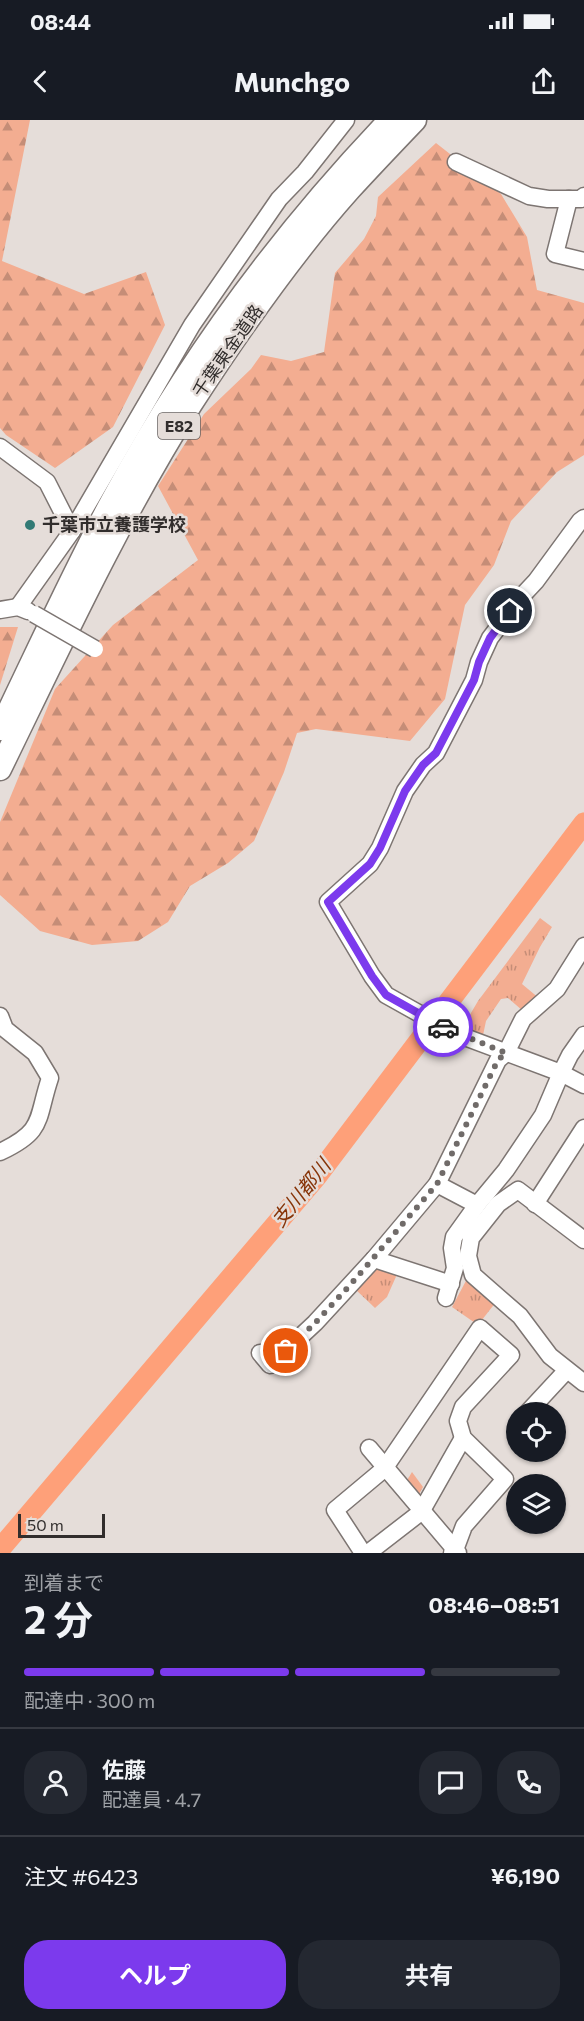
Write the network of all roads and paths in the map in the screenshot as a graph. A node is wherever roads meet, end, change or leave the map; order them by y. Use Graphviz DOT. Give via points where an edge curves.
graph roads {
  1 [pos="346,120"];
  2 [pos="390,120"];
  3 [pos="415,120"];
  4 [pos="456,162"];
  5 [pos="576,198"];
  6 [pos="584,261"];
  7 [pos="0,447"];
  8 [pos="584,518"];
  9 [pos="72,531"];
  10 [pos="18,607"];
  11 [pos="0,610"];
  12 [pos="95,649"];
  13 [pos="0,729"];
  14 [pos="0,769"];
  15 [pos="584,946"];
  16 [pos="0,1016"];
  17 [pos="584,1035"];
  18 [pos="506,1053"];
  19 [pos="561,1073"];
  20 [pos="584,1085"];
  21 [pos="584,1128"];
  22 [pos="579,1146"];
  23 [pos="0,1152"];
  24 [pos="437,1184"];
  25 [pos="535,1204"];
  26 [pos="477,1205"];
  27 [pos="583,1238"];
  28 [pos="374,1259"];
  29 [pos="260,1353"];
  30 [pos="579,1377"];
  31 [pos="543,1402"];
  32 [pos="463,1438"];
  33 [pos="369,1448"];
  34 [pos="384,1468"];
  35 [pos="422,1512"];
  36 [pos="455,1552"];
  37 [pos="363,1553"];
  38 [pos="368,1553"];
  1 -- 9 [label="street" via="279,199 192,325"];
  2 -- 13 [label="highway, 千葉東金道路 / E82" via="284,241 189,371 111,502"];
  3 -- 14 [label="highway, 千葉東金道路 / E82" via="298,252 192,404 148,476"];
  4 -- 5 [label="street" via="529,196"];
  5 -- 6 [label="street" via="555,254"];
  7 -- 9 [label="street" via="47,482"];
  8 -- 18 [label="street" via="490,638 469,690 436,753 405,791 370,864 328,902 386,995 454,1033"];
  9 -- 10 [label="street"];
  10 -- 11 [label="street"];
  10 -- 12 [label="street, bridge"];
  15 -- 18 [label="street" via="557,989 523,1019"];
  16 -- 23 [label="street" via="5,1029 35,1053 50,1078 37,1126 19,1144"];
  17 -- 19 [label="street"];
  18 -- 19 [label="street"];
  18 -- 24 [label="street" via="498,1060"];
  19 -- 20 [label="street"];
  19 -- 26 [label="street" via="543,1115"];
  21 -- 22 [label="street"];
  22 -- 25 [label="street"];
  24 -- 26 [label="street"];
  24 -- 28 [label="street"];
  25 -- 27 [label="street"];
  25 -- 30 [label="street" via="518,1190 498,1204 471,1238 468,1256 473,1275 520,1316 550,1356"];
  26 -- 28 [label="street" via="454,1237 455,1268 449,1291"];
  28 -- 29 [label="street" via="270,1365"];
  30 -- 31 [label="street"];
  32 -- 34 [label="street" via="458,1421 463,1407 511,1355 480,1328"];
  32 -- 35 [label="street"];
  32 -- 36 [label="street" via="505,1479 464,1526"];
  33 -- 34 [label="street"];
  34 -- 35 [label="street"];
  34 -- 37 [label="street" via="335,1510"];
  35 -- 36 [label="street"];
  35 -- 38 [label="street"];
}
